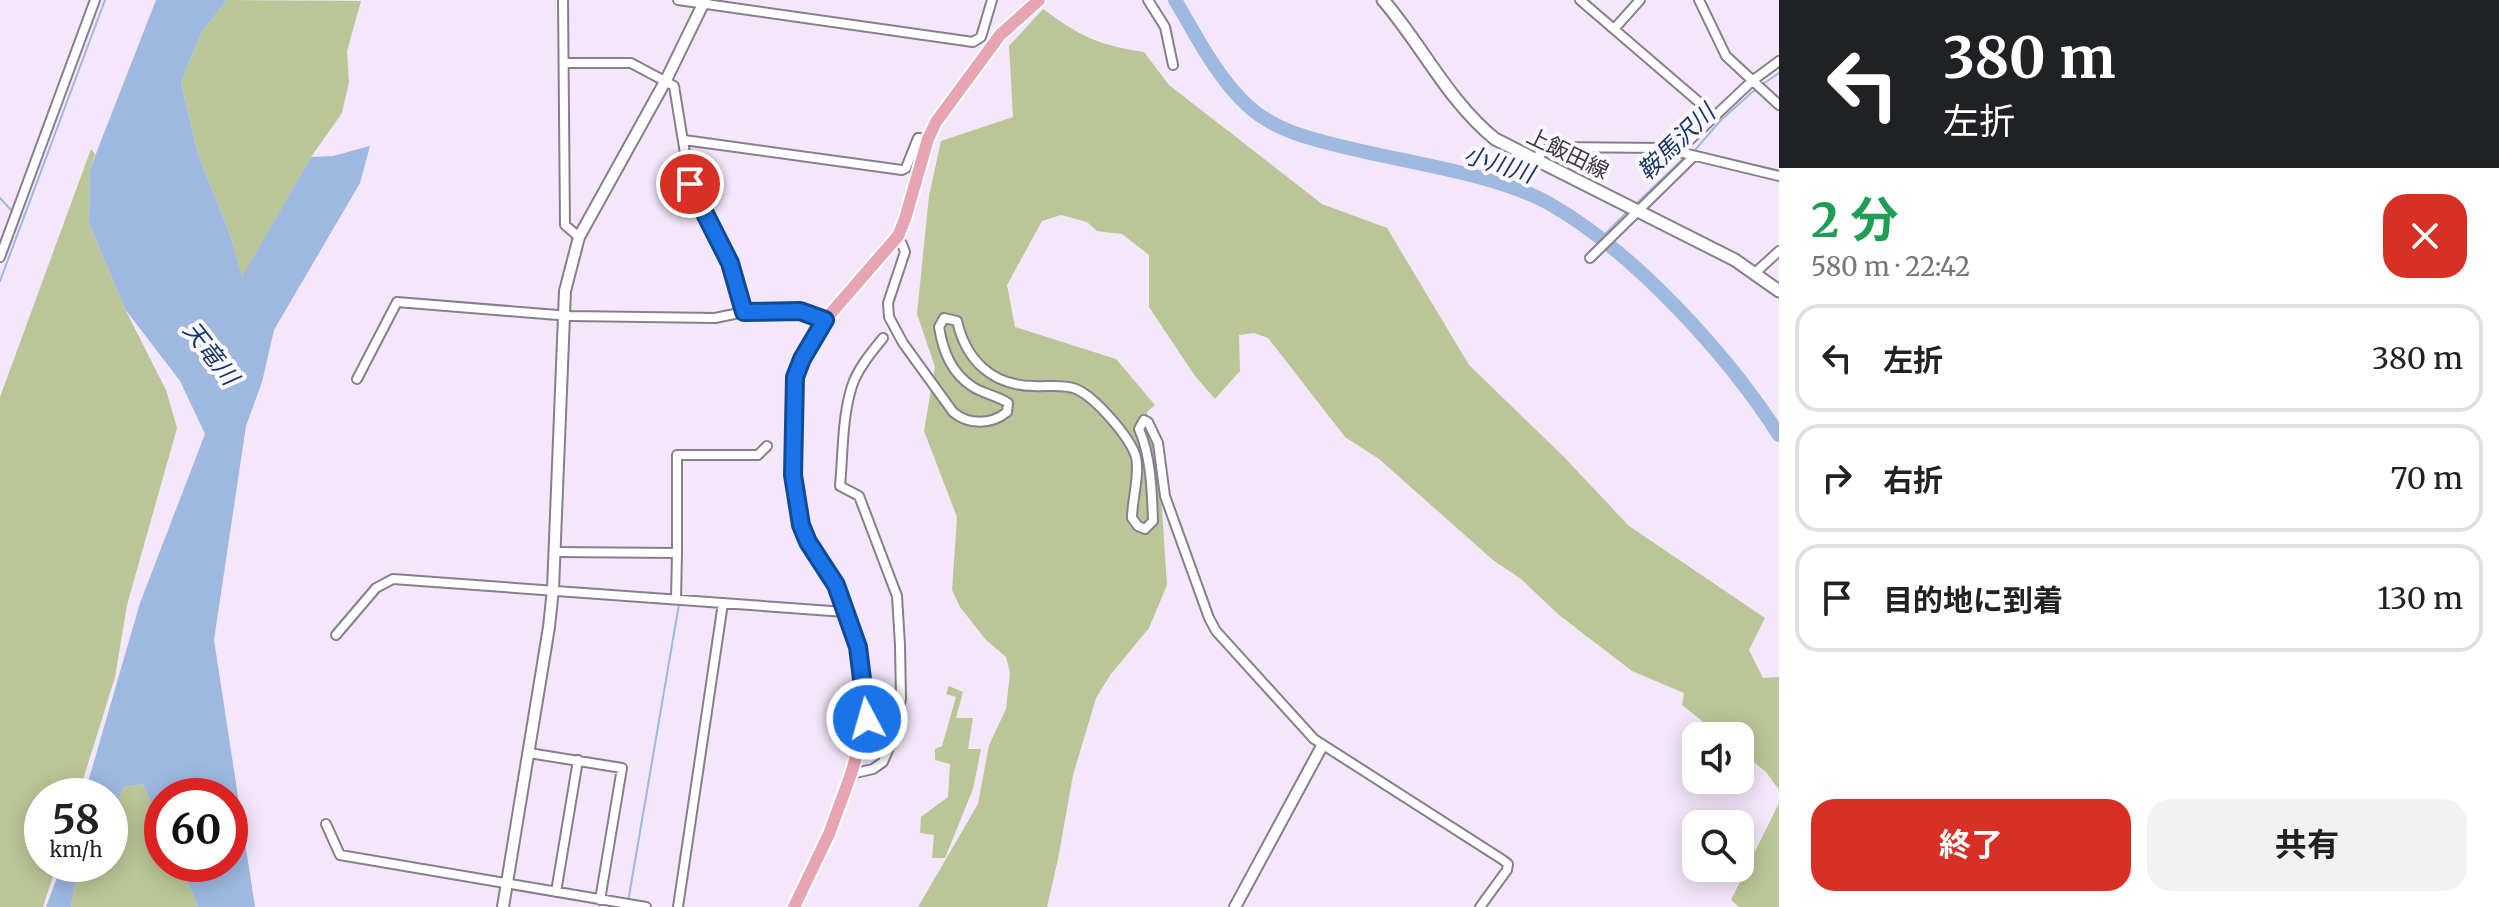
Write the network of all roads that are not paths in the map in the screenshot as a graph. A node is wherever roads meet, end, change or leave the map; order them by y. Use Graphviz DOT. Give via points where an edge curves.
graph roads {
  1 [pos="95,0"];
  2 [pos="563,0"];
  3 [pos="678,0"];
  4 [pos="992,0"];
  5 [pos="1039,0"];
  6 [pos="1148,0"];
  7 [pos="1383,0"];
  8 [pos="1580,0"];
  9 [pos="1640,0"];
  10 [pos="1699,0"];
  11 [pos="704,2"];
  12 [pos="1615,28"];
  13 [pos="1779,61"];
  14 [pos="564,63"];
  15 [pos="1173,65"];
  16 [pos="666,80"];
  17 [pos="1756,85"];
  18 [pos="1779,105"];
  19 [pos="1714,115"];
  20 [pos="928,139"];
  21 [pos="684,140"];
  22 [pos="1678,151"];
  23 [pos="1693,157"];
  24 [pos="1534,159"];
  25 [pos="1779,176"];
  26 [pos="1637,210"];
  27 [pos="579,237"];
  28 [pos="902,244"];
  29 [pos="1779,251"];
  30 [pos="1591,256"];
  31 [pos="0,257"];
  32 [pos="1756,272"];
  33 [pos="1779,291"];
  34 [pos="744,312"];
  35 [pos="564,316"];
  36 [pos="825,320"];
  37 [pos="883,338"];
  38 [pos="357,379"];
  39 [pos="767,446"];
  40 [pos="556,552"];
  41 [pos="677,553"];
  42 [pos="553,589"];
  43 [pos="676,599"];
  44 [pos="723,603"];
  45 [pos="845,612"];
  46 [pos="336,635"];
  47 [pos="1322,746"];
  48 [pos="529,753"];
  49 [pos="578,760"];
  50 [pos="851,774"];
  51 [pos="326,824"];
  52 [pos="507,883"];
  53 [pos="556,892"];
  54 [pos="600,900"];
  55 [pos="798,903"];
  56 [pos="503,907"];
  57 [pos="646,907"];
  58 [pos="678,907"];
  59 [pos="1235,907"];
  60 [pos="1480,907"];
  1 -- 31 [label="street"];
  2 -- 14 [label="street"];
  3 -- 11 [label="street"];
  4 -- 11 [label="street" via="981,37 973,42"];
  5 -- 20 [label="main road" via="1000,35"];
  6 -- 15 [label="street" via="1165,27"];
  7 -- 24 [label="main road, 上飯田線" via="1468,116 1495,139"];
  8 -- 12 [label="street"];
  9 -- 12 [label="street"];
  10 -- 17 [label="street" via="1726,56"];
  11 -- 16 [label="street"];
  12 -- 19 [label="street"];
  13 -- 17 [label="street"];
  14 -- 16 [label="street" via="631,63"];
  14 -- 27 [label="street" via="565,225"];
  16 -- 21 [label="street" via="674,86"];
  16 -- 27 [label="street"];
  17 -- 18 [label="street"];
  17 -- 19 [label="street"];
  19 -- 22 [label="street"];
  20 -- 21 [label="street" via="918,138 902,170"];
  20 -- 36 [label="main road" via="898,236"];
  21 -- 34 [label="street" via="690,184 730,263"];
  22 -- 23 [label="street"];
  22 -- 24 [label="street" via="1550,147"];
  23 -- 25 [label="street"];
  23 -- 26 [label="street"];
  24 -- 26 [label="main road, 上飯田線"];
  26 -- 30 [label="street"];
  26 -- 32 [label="main road, 上飯田線"];
  27 -- 35 [label="street"];
  28 -- 47 [label="street" via="905,252 888,303 892,326 962,420 1002,417 1008,403 972,387 954,371 941,341 944,318 957,321 965,345 991,376 1025,386 1078,389 1115,421 1136,459 1132,518 1145,529 1153,521 1153,505 1139,429 1140,423 1148,422 1158,443 1165,496 1209,618"];
  29 -- 32 [label="street"];
  32 -- 33 [label="main road, 上飯田線"];
  34 -- 35 [label="street" via="715,318"];
  34 -- 36 [label="street" via="800,311"];
  35 -- 38 [label="street" via="397,302"];
  35 -- 40 [label="street"];
  36 -- 45 [label="main road" via="795,377 793,475 801,525 836,585"];
  37 -- 50 [label="street" via="852,385 840,486 859,496 897,596 901,699 883,762"];
  39 -- 41 [label="street" via="758,455 677,455"];
  40 -- 41 [label="street"];
  40 -- 42 [label="street"];
  41 -- 43 [label="street"];
  42 -- 43 [label="street"];
  42 -- 46 [label="street" via="393,579 376,588"];
  42 -- 48 [label="street"];
  43 -- 44 [label="street"];
  44 -- 45 [label="street"];
  44 -- 58 [label="street"];
  45 -- 50 [label="main road" via="858,647 867,719"];
  47 -- 59 [label="street"];
  47 -- 60 [label="street" via="1508,864"];
  48 -- 49 [label="street"];
  48 -- 52 [label="street"];
  49 -- 53 [label="street"];
  49 -- 54 [label="street" via="622,768"];
  50 -- 55 [label="main road"];
  51 -- 52 [label="street" via="340,855"];
  52 -- 53 [label="street"];
  52 -- 56 [label="street"];
  53 -- 54 [label="street"];
  54 -- 57 [label="street"];
}
